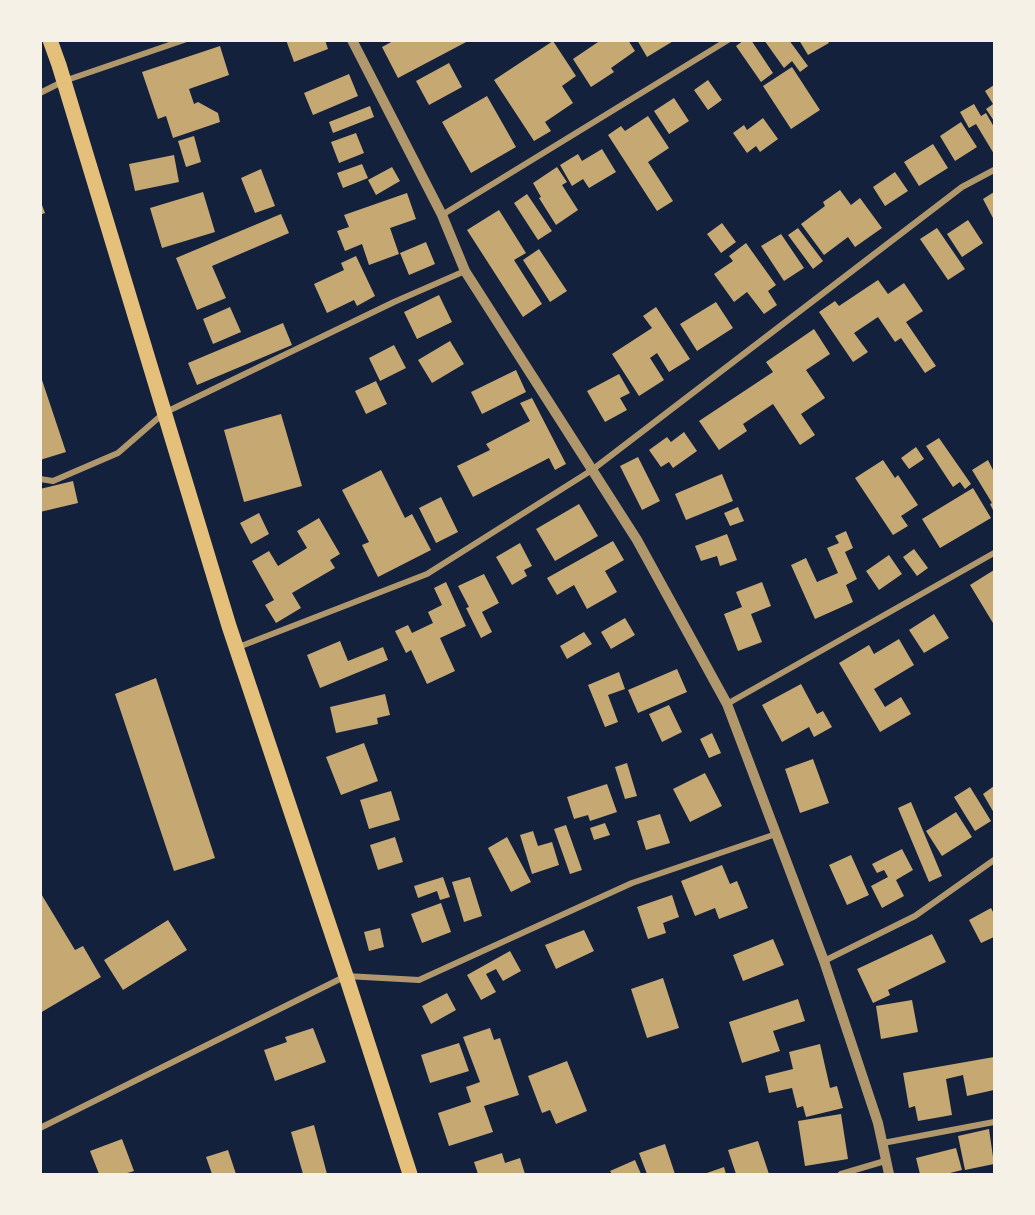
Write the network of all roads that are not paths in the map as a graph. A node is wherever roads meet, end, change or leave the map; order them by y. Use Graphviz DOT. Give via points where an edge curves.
graph roads {
  1 [pos="50,40"];
  2 [pos="184,40"];
  3 [pos="352,40"];
  4 [pos="728,40"];
  5 [pos="64,81"];
  6 [pos="40,93"];
  7 [pos="994,170"];
  8 [pos="442,215"];
  9 [pos="465,271"];
  10 [pos="164,413"];
  11 [pos="592,470"];
  12 [pos="40,479"];
  13 [pos="994,553"];
  14 [pos="236,648"];
  15 [pos="727,704"];
  16 [pos="776,834"];
  17 [pos="994,860"];
  18 [pos="824,961"];
  19 [pos="346,976"];
  20 [pos="994,1122"];
  21 [pos="40,1128"];
  22 [pos="883,1143"];
  23 [pos="885,1161"];
  24 [pos="410,1174"];
  25 [pos="841,1174"];
  26 [pos="889,1174"];
  1 -- 5 [label="main road"];
  2 -- 5 [label="street"];
  3 -- 8 [label="street"];
  4 -- 8 [label="street"];
  5 -- 6 [label="street"];
  5 -- 10 [label="main road"];
  7 -- 11 [label="street" via="962,187"];
  8 -- 9 [label="street"];
  9 -- 10 [label="street"];
  9 -- 11 [label="street"];
  10 -- 12 [label="street" via="118,453 53,481"];
  10 -- 14 [label="main road"];
  11 -- 14 [label="street" via="427,574"];
  11 -- 15 [label="street" via="637,540"];
  13 -- 15 [label="street"];
  14 -- 19 [label="main road"];
  15 -- 16 [label="street"];
  16 -- 18 [label="street"];
  16 -- 19 [label="street" via="632,883 419,980"];
  17 -- 18 [label="street" via="915,916"];
  18 -- 22 [label="street"];
  19 -- 21 [label="street"];
  19 -- 24 [label="main road"];
  20 -- 22 [label="street"];
  22 -- 23 [label="street"];
  23 -- 25 [label="street"];
  23 -- 26 [label="street"];
}
